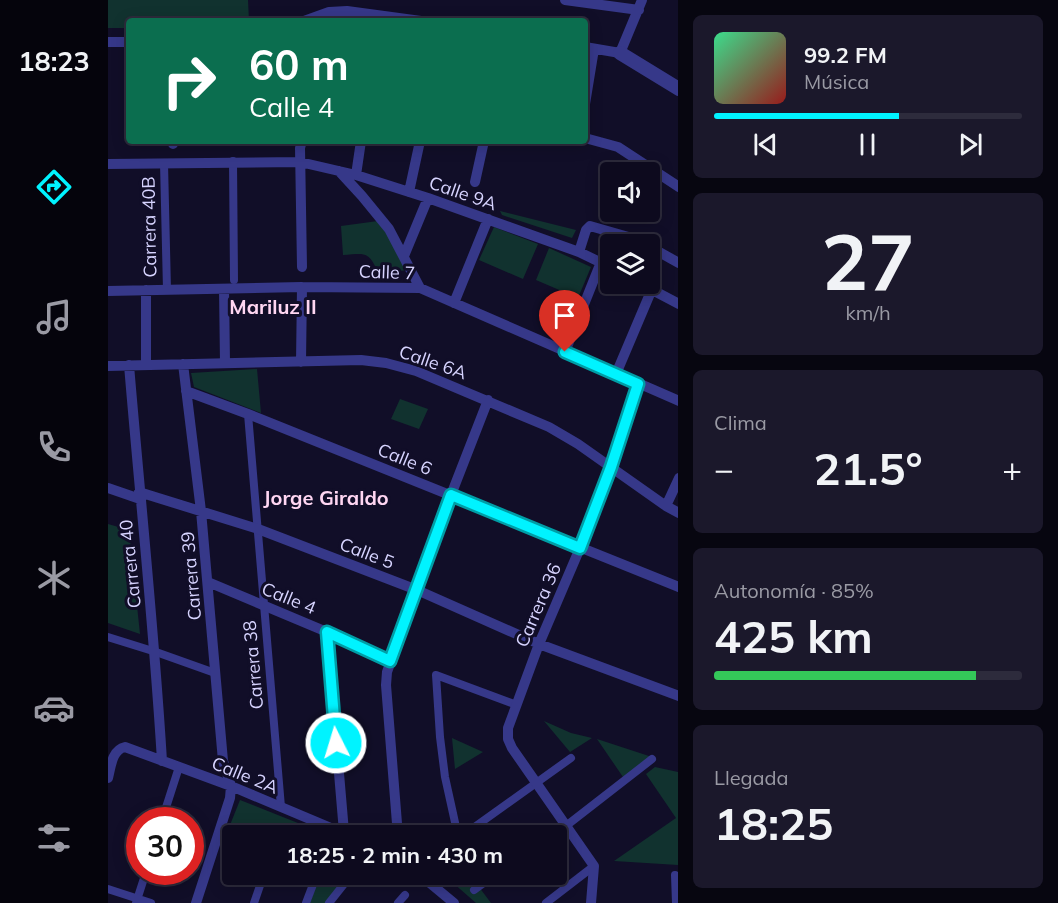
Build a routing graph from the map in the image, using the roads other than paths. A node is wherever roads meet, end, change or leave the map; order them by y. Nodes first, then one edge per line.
1 (565, 0) edge
2 (640, 5) edge
3 (313, 18) edge
4 (392, 18) edge
5 (108, 42) edge
6 (126, 42) edge
7 (590, 48) edge
8 (620, 53) junction
9 (588, 70) edge
10 (678, 88) edge
11 (588, 139) edge
12 (301, 144) edge
13 (361, 144) edge
14 (419, 144) edge
15 (483, 144) edge
16 (233, 161) junction
17 (300, 162) junction
18 (164, 163) junction
19 (108, 164) edge
20 (339, 171) junction
21 (356, 175) junction
22 (476, 182) dead end
23 (678, 187) edge
24 (409, 192) junction
25 (428, 198) junction
26 (488, 219) junction
27 (618, 234) edge
28 (579, 252) junction
29 (660, 253) edge
30 (404, 256) junction
31 (600, 262) edge
32 (678, 263) edge
33 (302, 267) dead end
34 (600, 278) edge
35 (230, 286) junction
36 (302, 287) junction
37 (420, 288) junction
38 (147, 290) junction
39 (166, 290) junction
40 (108, 291) edge
41 (650, 294) edge
42 (660, 294) edge
43 (454, 303) junction
44 (678, 304) edge
45 (565, 352) junction
46 (301, 362) junction
47 (225, 363) junction
48 (183, 364) junction
49 (129, 365) junction
50 (146, 365) junction
51 (108, 366) edge
52 (616, 374) junction
53 (638, 384) junction
54 (186, 391) junction
55 (678, 399) edge
56 (488, 400) junction
57 (248, 414) junction
58 (611, 467) junction
59 (678, 478) edge
60 (108, 488) edge
61 (451, 495) junction
62 (139, 496) junction
63 (666, 506) junction
64 (201, 511) junction
65 (678, 513) edge
66 (258, 529) junction
67 (580, 548) junction
68 (208, 582) junction
69 (678, 586) edge
70 (417, 590) junction
71 (265, 607) junction
72 (327, 632) junction
73 (108, 637) edge
74 (539, 644) junction
75 (156, 652) junction
76 (390, 661) junction
77 (215, 673) junction
78 (678, 696) edge
79 (517, 705) junction
80 (571, 758) dead end
81 (652, 759) dead end
82 (162, 760) junction
83 (179, 767) junction
84 (108, 778) edge
85 (537, 781) junction
86 (231, 786) junction
87 (166, 807) edge
88 (281, 807) junction
89 (322, 825) edge
90 (339, 825) edge
91 (397, 825) edge
92 (457, 825) edge
93 (475, 825) edge
94 (566, 825) edge
95 (567, 826) joint
96 (594, 866) junction
97 (675, 875) dead end
98 (142, 885) edge
99 (260, 885) edge
100 (313, 885) edge
101 (343, 885) edge
102 (432, 885) edge
103 (481, 885) edge
104 (108, 889) edge
105 (474, 890) dead end
106 (405, 895) dead end
107 (137, 901) edge
108 (151, 903) edge
109 (196, 903) edge
110 (254, 903) edge
111 (306, 903) edge
112 (329, 903) edge
113 (398, 903) edge
114 (454, 903) edge
115 (546, 903) edge
116 (591, 903) edge
117 (676, 903) edge

1 - 2 street
2 - 8 street
3 - 4 street
5 - 6 street
7 - 8 street
7 - 9 street
8 - 10 street
11 - 23 street
12 - 17 street
13 - 21 street
14 - 24 street
15 - 22 street
16 - 17 street, Calle 9A
16 - 18 street, Calle 9A
16 - 35 street
17 - 20 street, Calle 9A
17 - 33 street
18 - 19 street, Calle 9A
18 - 39 street, Carrera 40B
20 - 21 street, Calle 9A
20 - 30 street
21 - 24 street, Calle 9A
24 - 25 street, Calle 9A
25 - 26 street, Calle 9A
25 - 30 street
26 - 28 street, Calle 9A
26 - 43 street
27 - 28 street
28 - 31 street, Calle 9A
29 - 32 street
30 - 37 street
34 - 45 street
35 - 36 street, Calle 7
35 - 39 street, Calle 7
35 - 47 street
36 - 37 street, Calle 7
36 - 46 street
37 - 43 street, Calle 7
38 - 39 street, Calle 7
38 - 40 street, Calle 7
38 - 50 street
41 - 52 street
42 - 44 street
43 - 45 street, Calle 7
45 - 52 street, Calle 7
46 - 47 street, Calle 6A
46 - 56 street, Calle 6A
47 - 48 street, Calle 6A
48 - 50 street, Calle 6A
48 - 54 street, Carrera 39
49 - 50 street, Calle 6A
49 - 51 street, Calle 6A
49 - 62 street, Carrera 40
52 - 53 street, Calle 7
53 - 55 street, Calle 7
53 - 58 street, Carrera 36
54 - 57 street, Calle 6
54 - 64 street, Carrera 39
56 - 58 street, Calle 6A
56 - 61 street
57 - 61 street, Calle 6
57 - 66 street, Carrera 38
58 - 63 street, Calle 6A
58 - 67 street, Carrera 36
59 - 63 street
60 - 62 street, Calle 5
61 - 67 street, Calle 6
61 - 70 street
62 - 64 street, Calle 5
62 - 75 street, Carrera 40
63 - 65 street, Calle 6A
64 - 66 street, Calle 5
64 - 68 street, Carrera 39
66 - 70 street, Calle 5
66 - 71 street, Carrera 38
67 - 69 street, Calle 6
67 - 74 street, Carrera 36
68 - 71 street, Calle 4
68 - 77 street, Carrera 39
70 - 74 street, Calle 5
70 - 76 street
71 - 72 street, Calle 4
71 - 88 street, Carrera 38
72 - 76 street, Calle 4
72 - 90 street
73 - 75 street
74 - 78 street, Calle 5
74 - 79 street, Carrera 36
75 - 77 street
75 - 82 street, Carrera 40
76 - 91 street
77 - 86 street, Carrera 39
79 - 85 street, Carrera 36
79 - 92 street
80 - 85 street
81 - 95 street
82 - 83 street, Calle 2A
82 - 84 street, Calle 2A
83 - 86 street, Calle 2A
83 - 87 street
85 - 93 street
85 - 94 street
86 - 88 street, Calle 2A
86 - 109 street
88 - 89 street, Calle 2A
95 - 96 street
96 - 115 street
96 - 116 street
97 - 117 street
98 - 107 street
99 - 110 street
100 - 111 street
101 - 112 street
102 - 114 street
103 - 105 street
104 - 107 street
106 - 113 street
107 - 108 street

